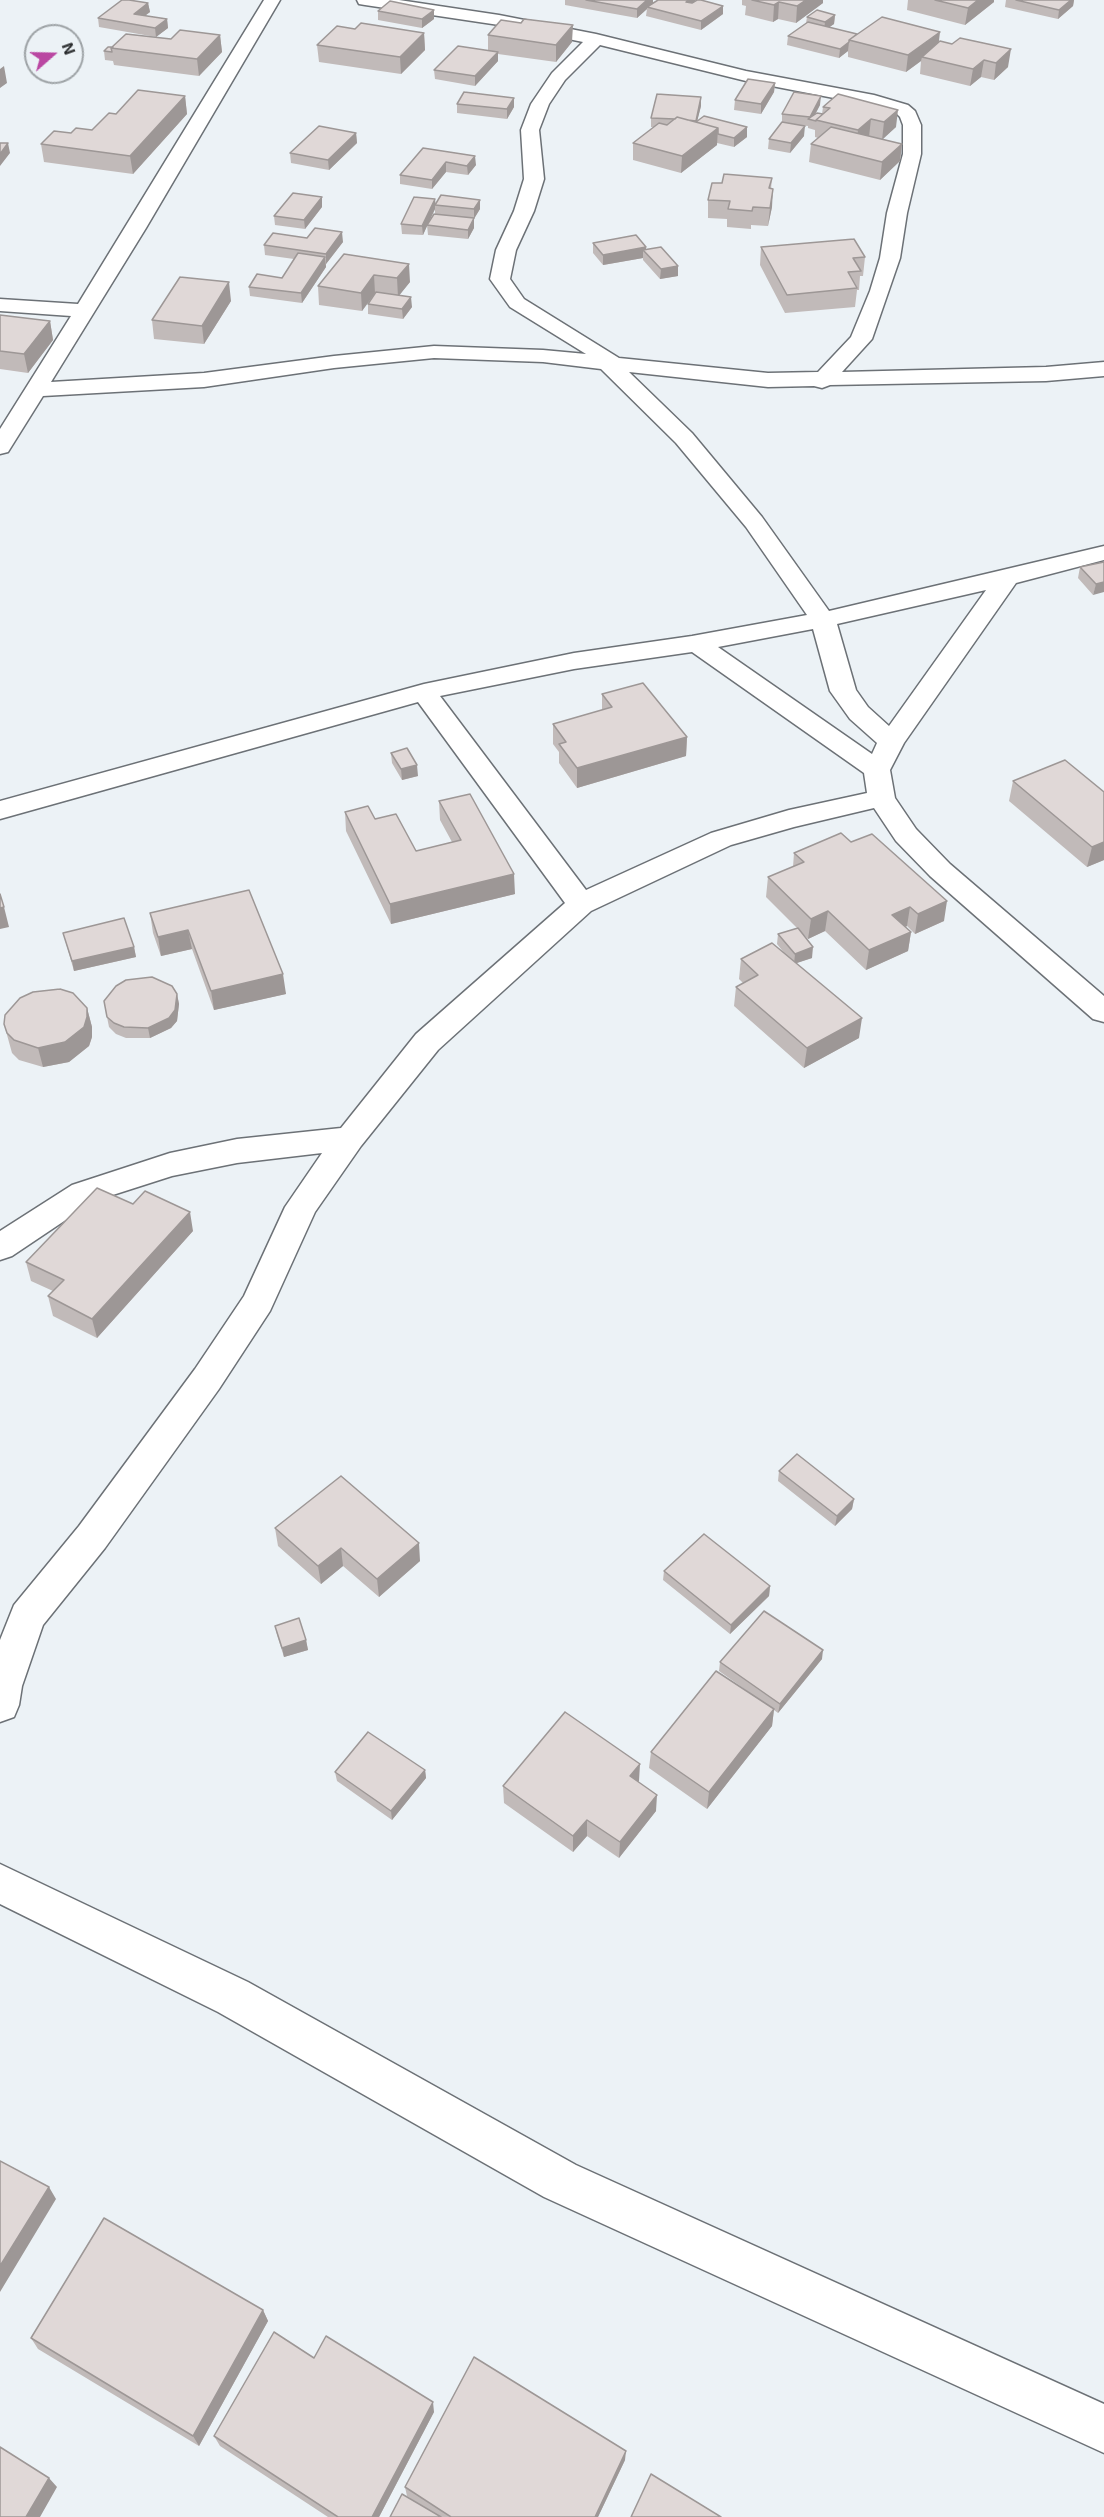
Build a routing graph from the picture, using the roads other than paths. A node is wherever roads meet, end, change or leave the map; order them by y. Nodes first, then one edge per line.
1 (273, 0) edge
2 (365, 0) edge
3 (596, 39) junction
4 (0, 305) edge
5 (84, 311) junction
6 (615, 365) junction
7 (1104, 369) edge
8 (822, 381) junction
9 (35, 390) junction
10 (0, 447) edge
11 (1104, 553) edge
12 (1007, 578) junction
13 (823, 620) junction
14 (696, 643) junction
15 (424, 692) junction
16 (891, 742) junction
17 (879, 784) junction
18 (0, 810) edge
19 (581, 904) junction
20 (1104, 1012) edge
21 (350, 1138) junction
22 (0, 1247) edge
23 (0, 1705) edge
24 (0, 1883) edge
25 (1104, 2429) edge

1 - 5 street
2 - 3 street
3 - 6 street
3 - 8 street
4 - 5 street
5 - 9 street
6 - 8 street
6 - 9 street
6 - 13 street
7 - 8 street
9 - 10 street
11 - 12 street
12 - 13 street
12 - 16 street
13 - 14 street
13 - 16 street
14 - 15 street
14 - 17 street
15 - 18 street
15 - 19 street
16 - 17 street
17 - 19 street
17 - 20 street
19 - 21 street
21 - 22 street
21 - 23 street
24 - 25 street

